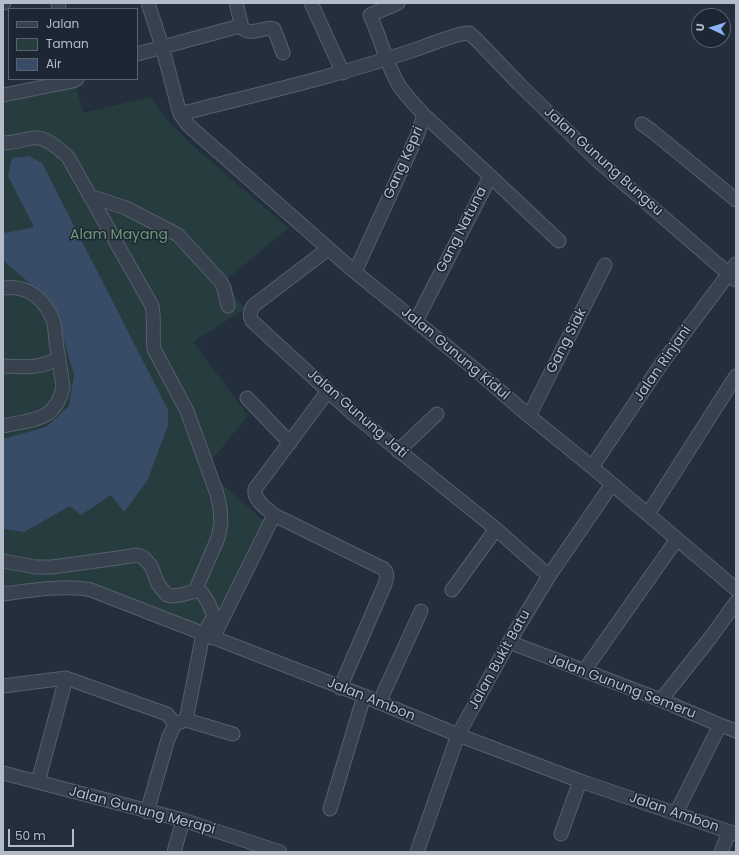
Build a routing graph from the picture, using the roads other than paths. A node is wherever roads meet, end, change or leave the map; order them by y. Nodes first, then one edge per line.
1 (148, 3) edge
2 (236, 3) edge
3 (312, 3) edge
4 (398, 3) edge
5 (240, 26) junction
6 (162, 46) junction
7 (283, 53) dead end
8 (138, 54) edge
9 (387, 59) junction
10 (343, 73) junction
11 (75, 80) edge
12 (3, 95) edge
13 (180, 114) junction
14 (424, 116) junction
15 (642, 124) dead end
16 (3, 143) edge
17 (490, 175) junction
18 (90, 196) junction
19 (736, 200) edge
20 (559, 241) dead end
21 (328, 249) junction
22 (605, 265) dead end
23 (355, 272) junction
24 (733, 273) edge
25 (3, 288) edge
26 (228, 306) dead end
27 (416, 321) junction
28 (59, 358) junction
29 (3, 366) edge
30 (736, 376) edge
31 (328, 391) junction
32 (247, 398) dead end
33 (437, 414) dead end
34 (529, 416) junction
35 (3, 426) edge
36 (290, 443) junction
37 (398, 451) junction
38 (592, 467) junction
39 (612, 484) junction
40 (648, 514) junction
41 (274, 515) junction
42 (496, 529) junction
43 (677, 539) junction
44 (3, 561) edge
45 (549, 576) junction
46 (734, 582) edge
47 (452, 590) dead end
48 (195, 591) junction
49 (3, 594) edge
50 (736, 602) edge
51 (421, 611) dead end
52 (208, 636) junction
53 (509, 642) junction
54 (584, 671) junction
55 (66, 678) junction
56 (3, 686) edge
57 (340, 688) junction
58 (364, 696) junction
59 (661, 700) junction
60 (379, 703) junction
61 (181, 722) junction
62 (720, 725) junction
63 (736, 731) edge
64 (233, 734) dead end
65 (458, 735) junction
66 (3, 773) edge
67 (580, 781) junction
68 (38, 782) junction
69 (330, 809) dead end
70 (148, 812) junction
71 (676, 813) junction
72 (183, 820) junction
73 (732, 833) edge
74 (560, 834) dead end
75 (174, 852) edge
76 (280, 852) edge
77 (417, 852) edge
78 (721, 852) edge

1 - 6 street
2 - 5 street
3 - 10 street
4 - 9 street, Gang Kepri
5 - 6 street
5 - 7 street
6 - 8 street
6 - 13 street
9 - 10 street
9 - 14 street, Gang Kepri
9 - 24 street, Jalan Gunung Bungsu
10 - 13 street
11 - 12 street
13 - 21 street, Jalan Gunung Kidul
14 - 17 street, Gang Natuna
14 - 23 street, Gang Kepri
15 - 19 street
16 - 18 street
17 - 20 street
17 - 27 street, Gang Natuna
18 - 26 street
18 - 48 street
21 - 23 street, Jalan Gunung Kidul
21 - 31 street, Jalan Gunung Jati
22 - 34 street, Gang Siak
23 - 27 street, Jalan Gunung Kidul
24 - 38 street, Jalan Rinjani
25 - 28 street
27 - 34 street, Jalan Gunung Kidul
28 - 29 street
28 - 35 street
30 - 40 street
31 - 36 street
31 - 37 street, Jalan Gunung Jati
32 - 36 street
33 - 37 street
34 - 38 street, Jalan Gunung Kidul
36 - 41 street
37 - 42 street, Jalan Gunung Jati
38 - 39 street, Jalan Gunung Kidul
39 - 40 street, Jalan Gunung Kidul
39 - 45 street, Jalan Bukit Batu
40 - 43 street, Jalan Gunung Kidul
41 - 52 street
41 - 57 street
42 - 45 street, Jalan Gunung Jati
42 - 47 street
43 - 46 street, Jalan Gunung Kidul
43 - 54 street
44 - 48 street
45 - 53 street, Jalan Bukit Batu
48 - 52 street
49 - 52 street, Jalan Ambon
50 - 59 street
51 - 60 street
52 - 57 street, Jalan Ambon
52 - 61 street
53 - 54 street, Jalan Gunung Semeru
53 - 65 street, Jalan Bukit Batu
54 - 59 street, Jalan Gunung Semeru
55 - 56 street
55 - 61 street
55 - 68 street
57 - 58 street, Jalan Ambon
58 - 60 street, Jalan Ambon
58 - 69 street
59 - 62 street, Jalan Gunung Semeru
60 - 65 street, Jalan Ambon
61 - 64 street
61 - 70 street
62 - 63 street, Jalan Gunung Semeru
62 - 71 street
65 - 67 street, Jalan Ambon
65 - 77 street, Jalan Bukit Batu
66 - 68 street, Jalan Gunung Merapi
67 - 71 street, Jalan Ambon
67 - 74 street
68 - 70 street, Jalan Gunung Merapi
70 - 72 street, Jalan Gunung Merapi
71 - 73 street, Jalan Ambon
72 - 75 street
72 - 76 street, Jalan Gunung Merapi
73 - 78 street

